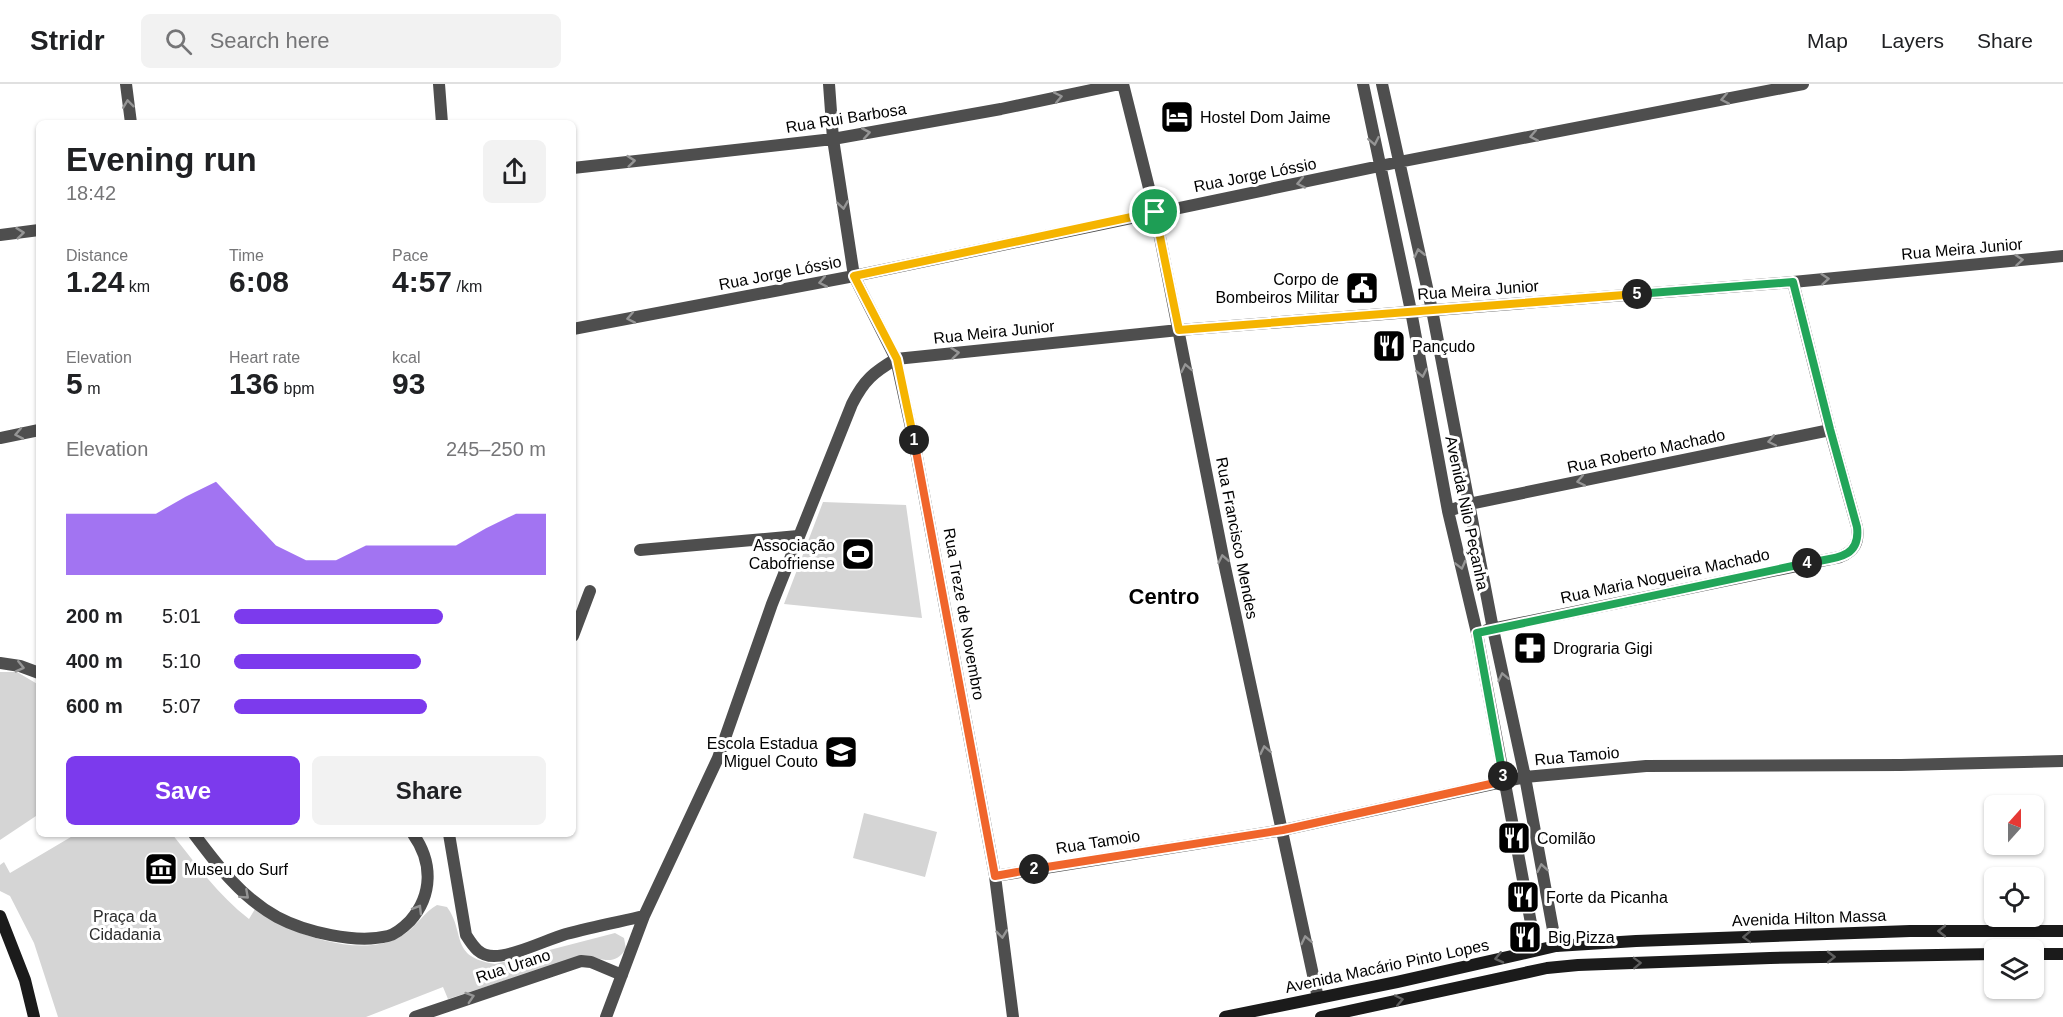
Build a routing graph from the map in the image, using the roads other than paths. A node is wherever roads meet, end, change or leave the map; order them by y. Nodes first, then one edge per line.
1 (126, 84) edge
2 (439, 84) edge
3 (829, 84) edge
4 (1122, 84) edge
5 (1363, 84) edge
6 (1382, 84) edge
7 (1803, 84) edge
8 (131, 120) edge
9 (442, 120) edge
10 (833, 139) junction
11 (1399, 162) junction
12 (1379, 167) junction
13 (576, 168) edge
14 (1155, 212) junction
15 (36, 230) edge
16 (0, 235) edge
17 (2063, 256) edge
18 (854, 276) junction
19 (1793, 282) junction
20 (1432, 310) junction
21 (1411, 311) junction
22 (576, 328) edge
23 (1179, 330) junction
24 (897, 359) junction
25 (1830, 429) junction
26 (36, 431) edge
27 (0, 438) edge
28 (1469, 504) junction
29 (1448, 511) junction
30 (798, 536) junction
31 (640, 550) dead end
32 (590, 591) dead end
33 (576, 628) edge
34 (1493, 628) junction
35 (1477, 633) junction
36 (0, 663) edge
37 (36, 671) edge
38 (2063, 761) edge
39 (1525, 777) junction
40 (1504, 781) junction
41 (1283, 830) junction
42 (196, 837) edge
43 (415, 837) edge
44 (450, 837) edge
45 (995, 876) junction
46 (0, 916) edge
47 (644, 916) junction
48 (1973, 931) junction
49 (2063, 931) edge
50 (1556, 946) junction
51 (1536, 950) junction
52 (1974, 954) junction
53 (1984, 954) edge
54 (2044, 954) edge
55 (2063, 954) edge
56 (622, 975) junction
57 (1318, 998) junction
58 (31, 1014) edge
59 (415, 1017) edge
60 (606, 1017) edge
61 (1013, 1017) edge
62 (1225, 1017) edge
63 (1321, 1017) edge

8 -> 1 street
2 - 9 street
3 - 10 street, Rua Treze de Novembro
10 -> 4 street, Rua Rui Barbosa
4 - 14 street, Rua Francisco Mendes
5 -> 12 street, Avenida Nilo Peçanha
6 - 11 street, Avenida Nilo Peçanha
7 -> 11 street, Rua Jorge Lóssio
13 -> 10 street, Rua Rui Barbosa
10 -> 18 street, Rua Treze de Novembro
11 - 12 street, Rua Jorge Lóssio
20 -> 11 street, Avenida Nilo Peçanha
12 -> 14 street, Rua Jorge Lóssio
12 - 21 street, Avenida Nilo Peçanha
14 - 18 street, Rua Jorge Lóssio
14 - 23 street, Rua Francisco Mendes
16 -> 15 street
19 -> 17 street, Rua Meira Junior
18 -> 22 street, Rua Jorge Lóssio
18 - 24 street, Rua Treze de Novembro
19 - 20 street, Rua Meira Junior
19 - 25 street, Rua Maria Nogueira Machado
20 - 21 street, Rua Meira Junior
20 - 28 street, Avenida Nilo Peçanha
21 - 23 street, Rua Meira Junior
21 -> 29 street, Avenida Nilo Peçanha
24 -> 23 street, Rua Meira Junior
41 -> 23 street, Rua Francisco Mendes
24 - 30 street
24 - 45 street, Rua Treze de Novembro
25 -> 28 street, Rua Roberto Machado
25 - 34 street, Rua Maria Nogueira Machado
26 -> 27 street
28 - 29 street, Rua Roberto Machado
28 - 34 street, Avenida Nilo Peçanha
29 -> 35 street, Avenida Nilo Peçanha
30 - 31 street
30 - 47 street
32 - 33 street
34 - 35 street, Rua Maria Nogueira Machado
39 -> 34 street, Avenida Nilo Peçanha
35 - 40 street, Avenida Nilo Peçanha
36 -> 37 street
38 - 39 street, Rua Tamoio
39 - 40 street, Rua Tamoio
50 -> 39 street, Avenida Nilo Peçanha
40 - 41 street, Rua Tamoio
40 - 51 street, Avenida Nilo Peçanha
41 - 45 street, Rua Tamoio
57 -> 41 street, Rua Francisco Mendes
42 -> 43 street
44 - 47 street
45 -> 61 street, Rua Treze de Novembro
46 - 58 main road
47 - 56 street
48 - 49 main road, Avenida Hilton Massa
48 -> 50 main road, Avenida Hilton Massa
48 - 52 main road
50 - 51 main road, Avenida Macário Pinto Lopes
51 -> 57 main road, Avenida Macário Pinto Lopes
52 - 53 main road
63 -> 52 main road
54 - 55 main road
59 -> 56 street, Rua Urano
56 - 60 street
57 - 62 main road, Avenida Macário Pinto Lopes

